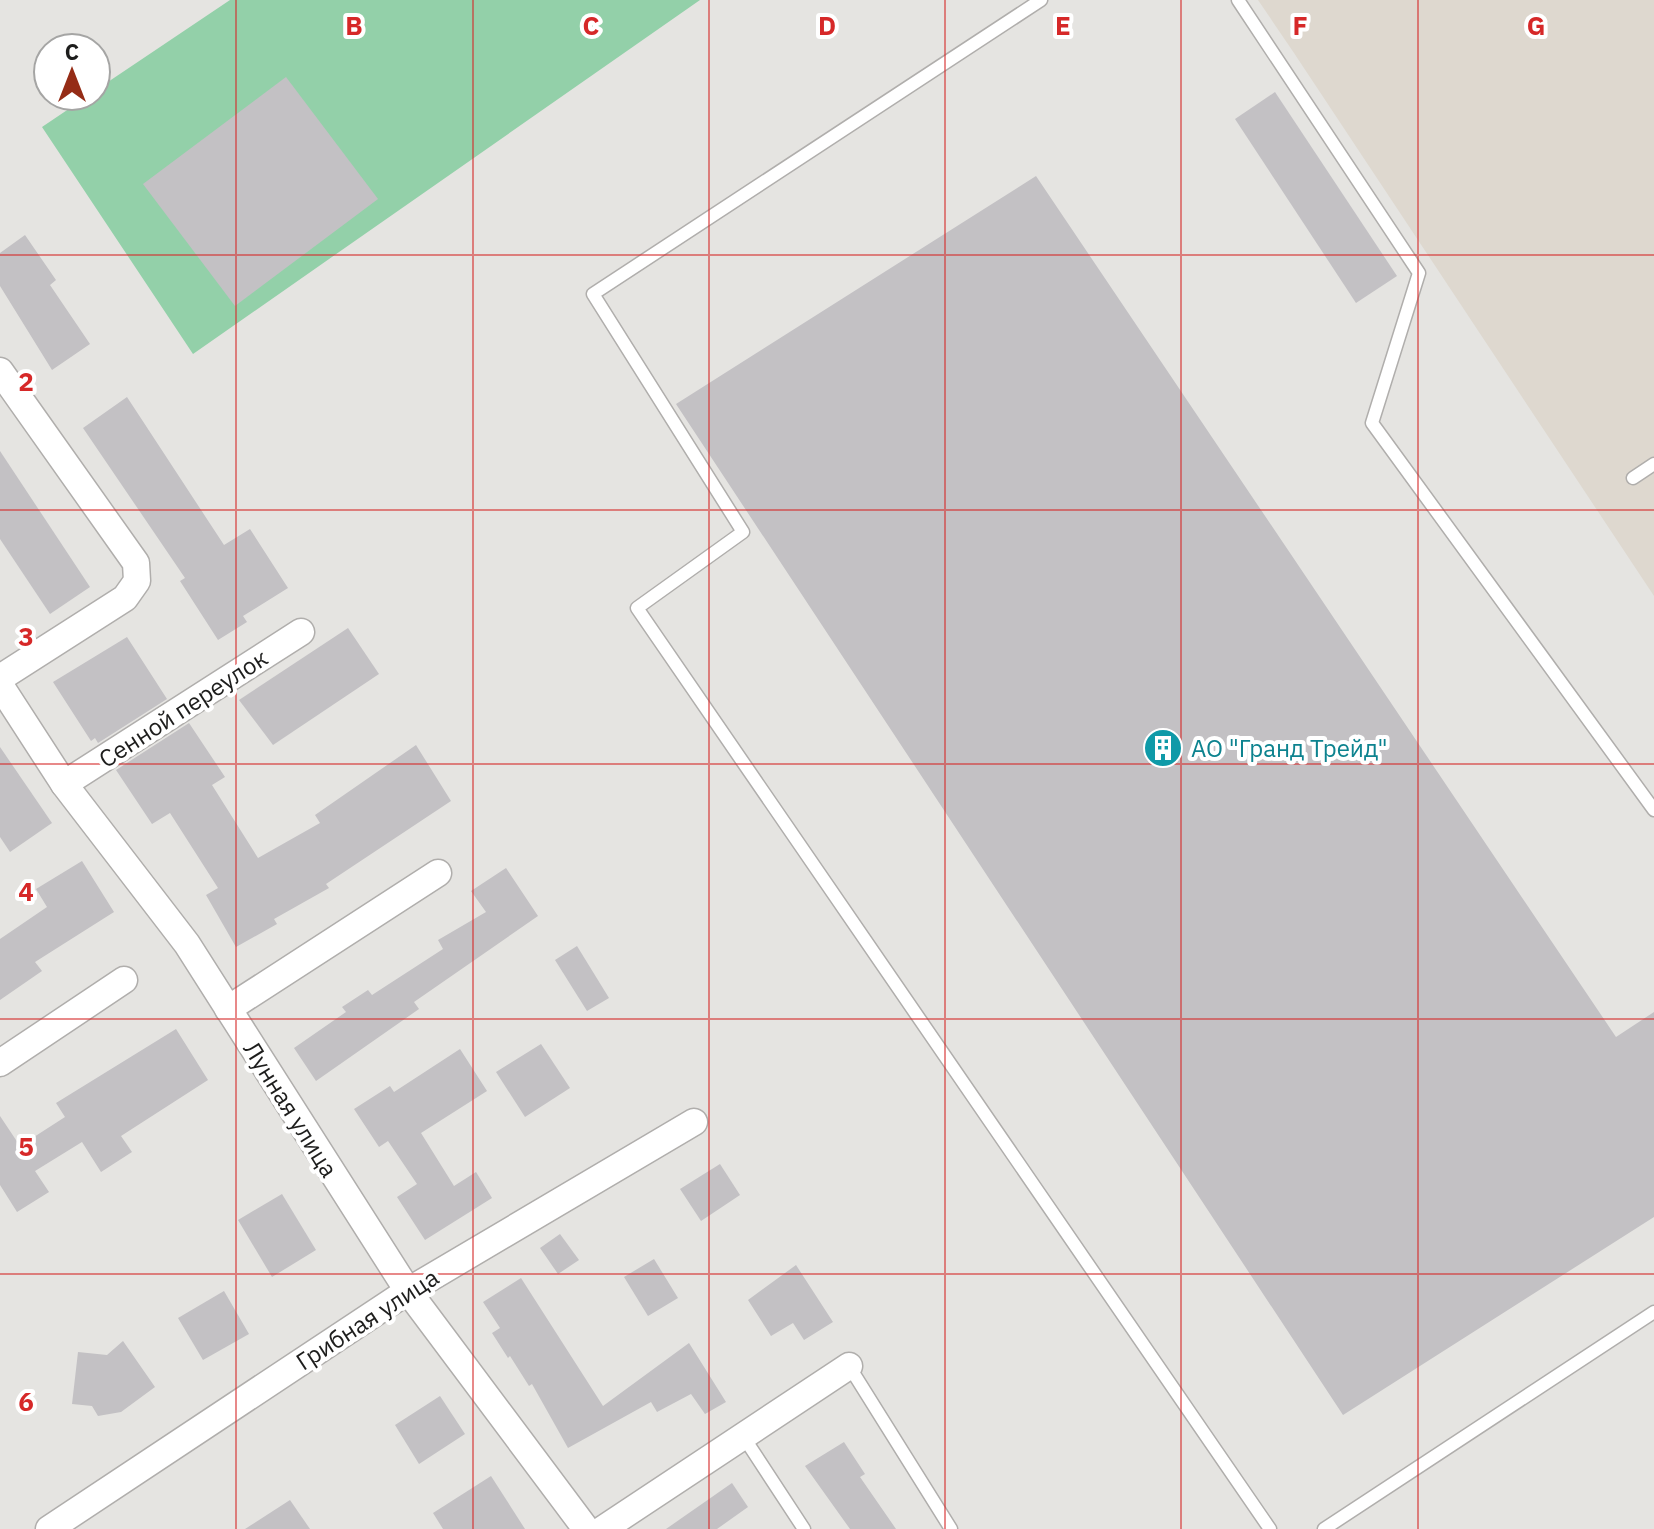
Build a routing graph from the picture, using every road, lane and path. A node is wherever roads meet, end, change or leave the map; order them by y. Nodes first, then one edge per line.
1 (1041, 0) edge
2 (1238, 0) edge
3 (0, 371) edge
4 (1654, 464) edge
5 (1633, 478) dead end
6 (301, 632) dead end
7 (0, 678) edge
8 (0, 685) edge
9 (64, 784) junction
10 (1654, 810) edge
11 (438, 873) dead end
12 (124, 980) dead end
13 (228, 1009) junction
14 (0, 1063) edge
15 (694, 1122) dead end
16 (408, 1291) junction
17 (1654, 1312) edge
18 (849, 1366) joint
19 (743, 1436) junction
20 (49, 1529) edge
21 (586, 1529) edge
22 (603, 1529) edge
23 (804, 1529) edge
24 (951, 1529) edge
25 (1270, 1529) edge
26 (1324, 1529) edge

1 - 25 lane
2 - 10 lane
3 - 7 street
4 - 5 lane
6 - 9 street, Сенной переулок
8 - 9 street, Лунная улица
9 - 13 street, Лунная улица
11 - 13 street
12 - 14 street
13 - 16 street, Лунная улица
15 - 16 street, Грибная улица
16 - 20 street, Грибная улица
16 - 21 street, Лунная улица
17 - 26 lane
18 - 19 street
18 - 24 lane
19 - 22 street
19 - 23 lane

